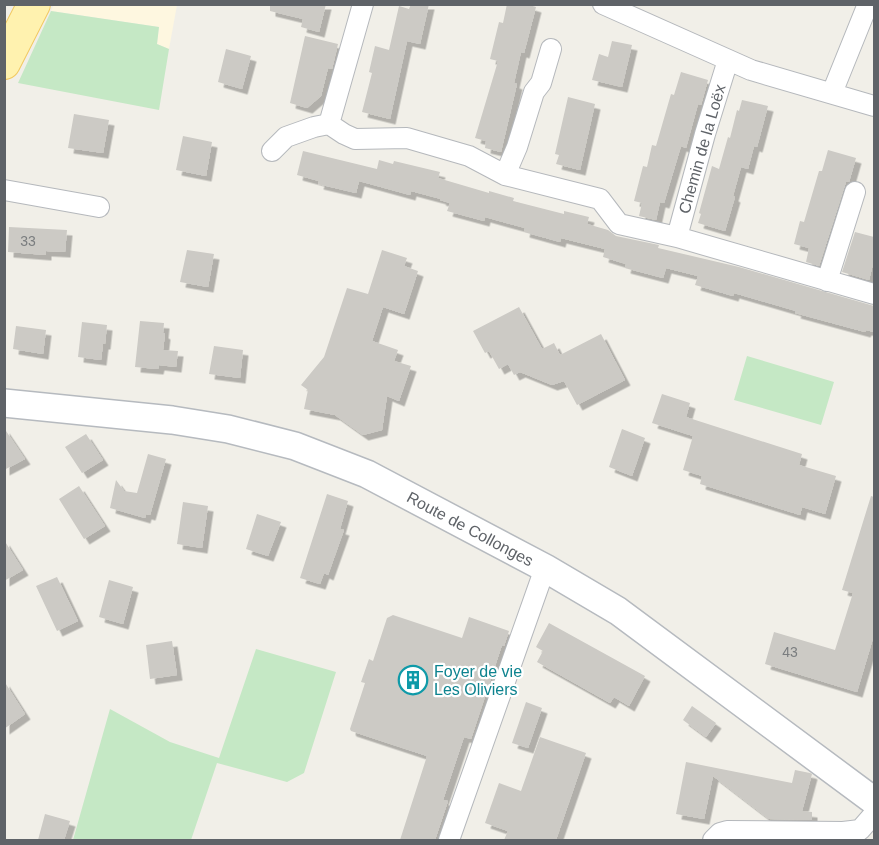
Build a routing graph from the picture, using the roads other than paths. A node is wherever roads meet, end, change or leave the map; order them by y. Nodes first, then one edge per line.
1 (34, 4) edge
2 (363, 4) edge
3 (603, 4) edge
4 (869, 11) edge
5 (551, 49) dead end
6 (728, 60) junction
7 (4, 63) edge
8 (832, 93) junction
9 (874, 106) edge
10 (329, 124) junction
11 (272, 151) dead end
12 (505, 175) junction
13 (4, 190) edge
14 (855, 192) dead end
15 (99, 207) dead end
16 (677, 237) junction
17 (827, 281) junction
18 (874, 294) edge
19 (4, 403) edge
20 (545, 568) junction
21 (874, 801) edge
22 (874, 814) edge
23 (449, 840) edge
24 (713, 840) edge

1 - 7 main road
2 - 10 street
3 - 6 street, Chemin de la Loëx
4 - 8 street
5 - 12 street
6 - 8 street, Chemin de la Loëx
6 - 16 street, Chemin de la Loëx
8 - 9 street, Chemin de la Loëx
10 - 11 street
10 - 12 street, Chemin de la Loëx
12 - 16 street, Chemin de la Loëx
13 - 15 street
14 - 17 street
16 - 17 street, Chemin de la Loëx
17 - 18 street, Chemin de la Loëx
19 - 20 street, Route de Collonges
20 - 21 street, Route de Collonges
20 - 23 street
22 - 24 street

